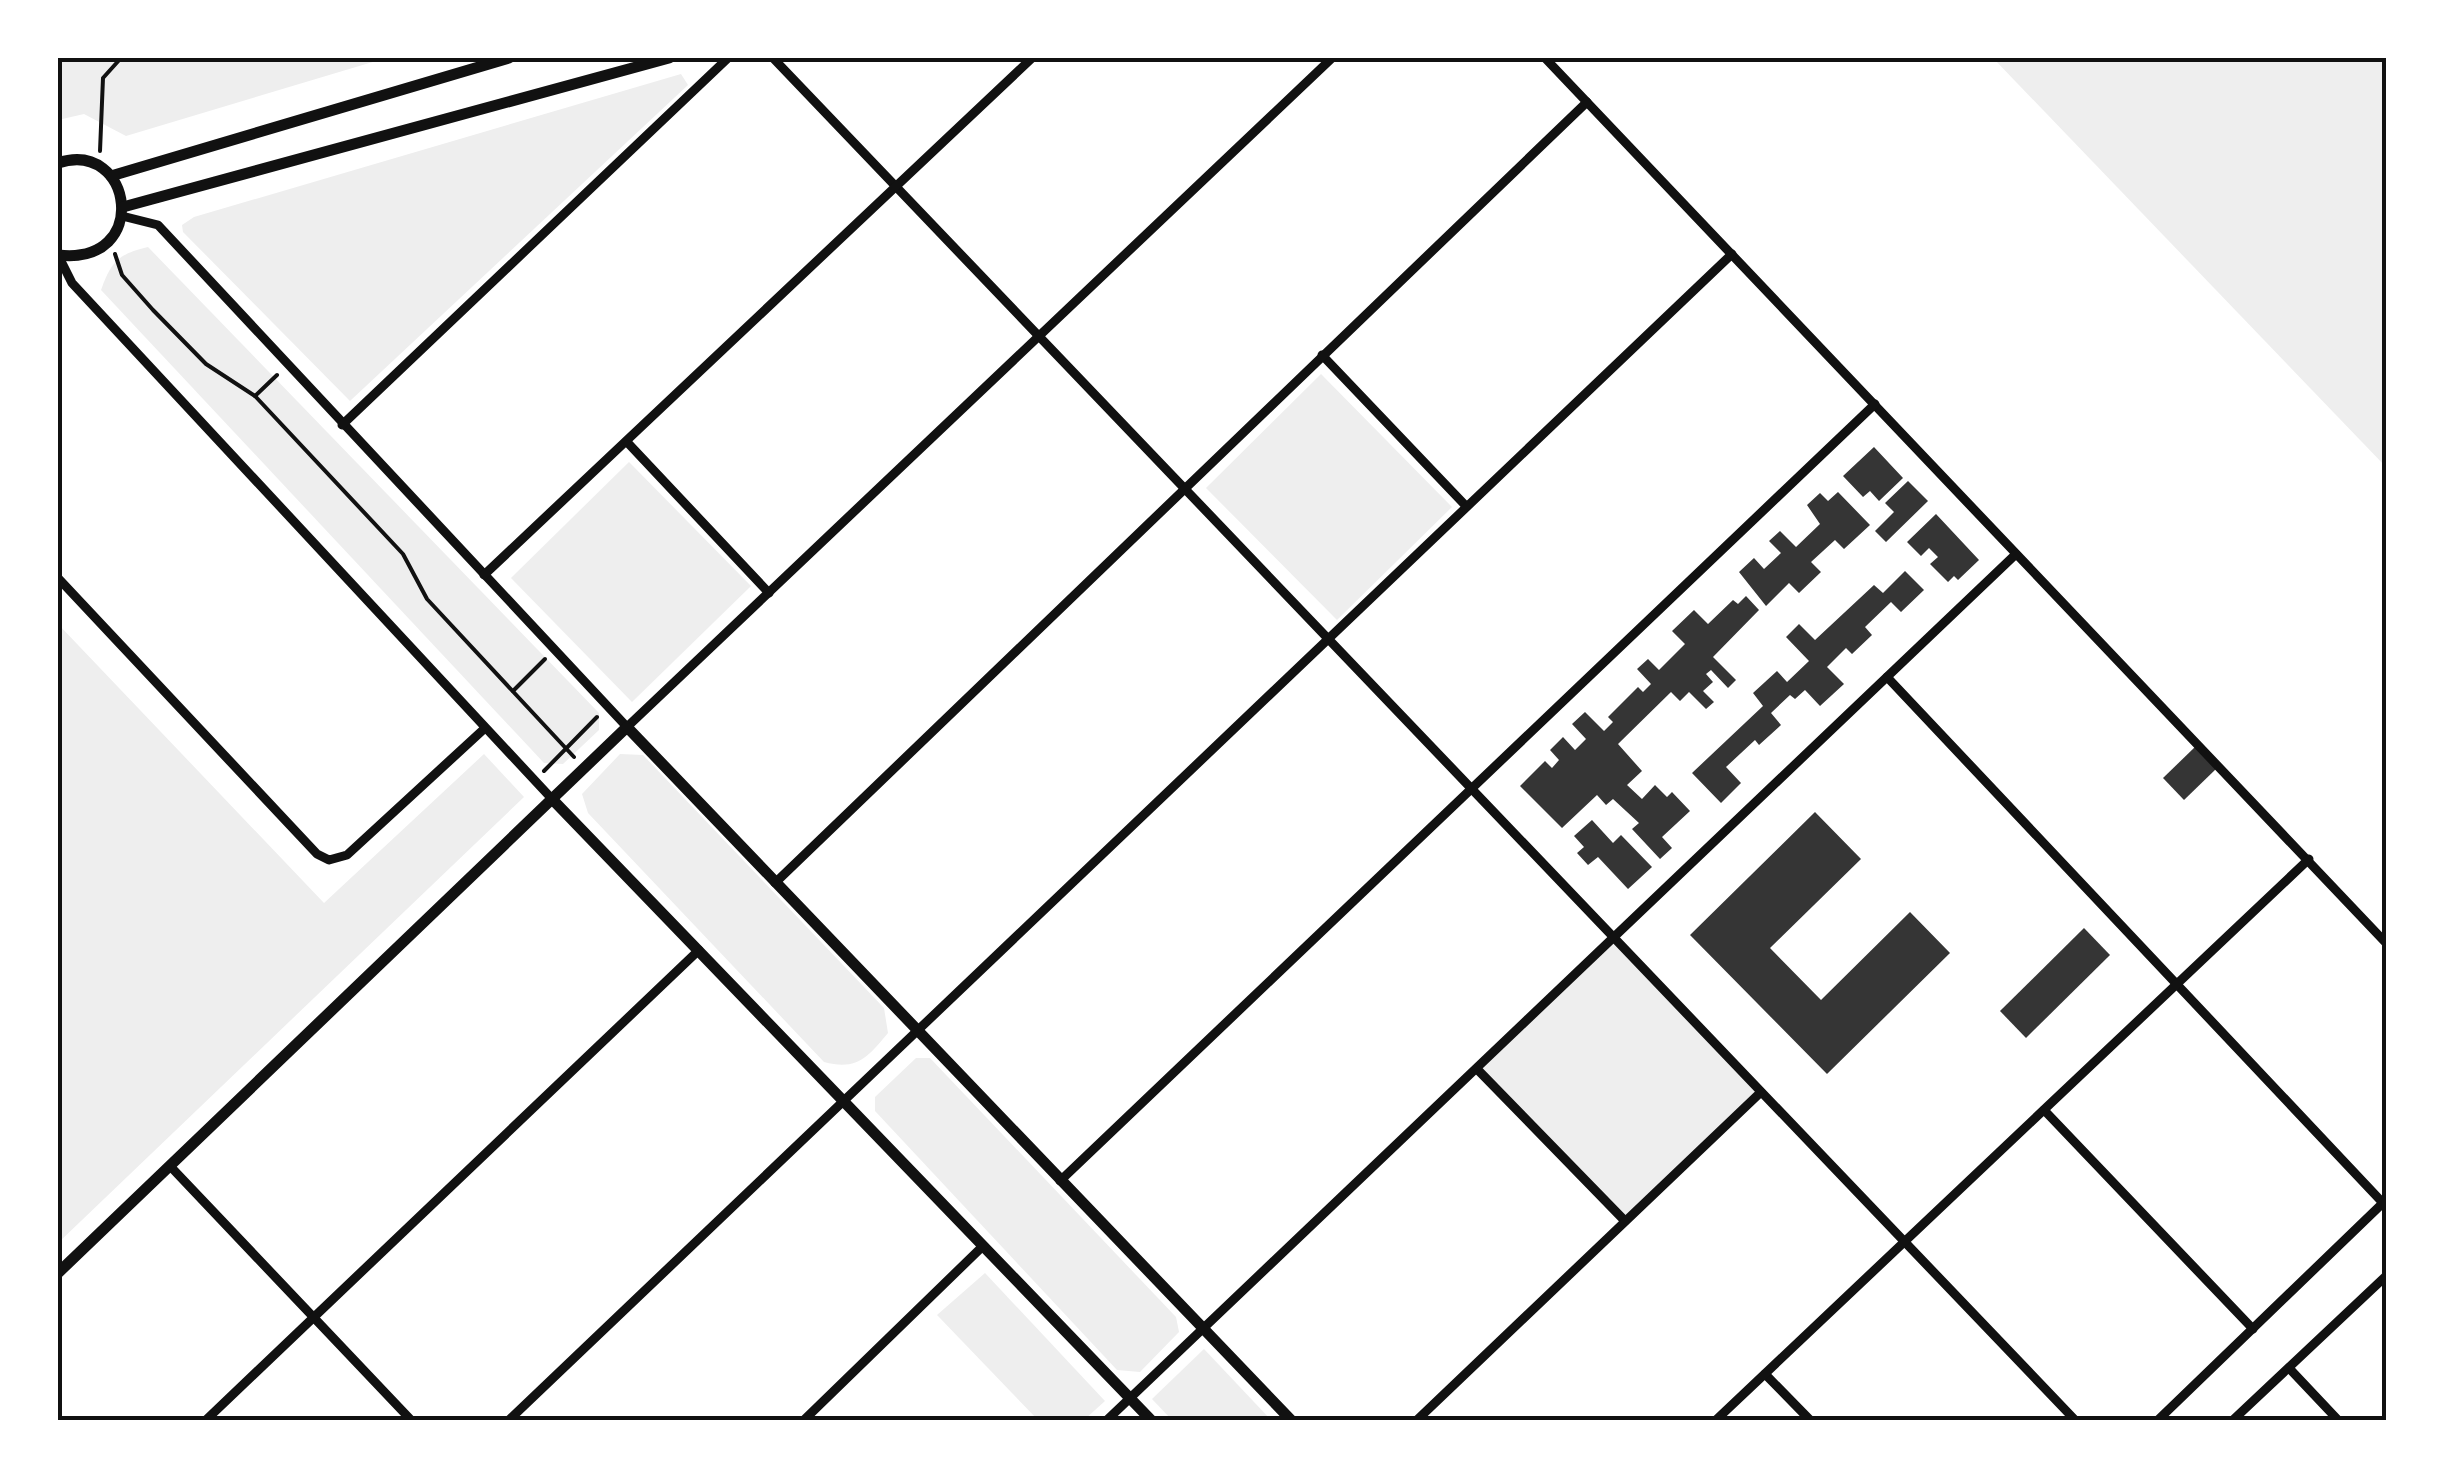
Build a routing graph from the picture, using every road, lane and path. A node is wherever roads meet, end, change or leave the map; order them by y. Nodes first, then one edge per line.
1 (122, 58) edge
2 (509, 58) edge
3 (669, 58) edge
4 (728, 58) edge
5 (772, 58) edge
6 (1032, 58) edge
7 (1332, 58) edge
8 (1545, 58) edge
9 (1587, 102) junction
10 (58, 163) edge
11 (99, 166) junction
12 (111, 176) junction
13 (896, 186) junction
14 (123, 211) junction
15 (115, 254) dead end
16 (1732, 254) junction
17 (58, 255) edge
18 (1039, 338) junction
19 (1322, 355) junction
20 (287, 365) junction
21 (255, 396) junction
22 (1874, 404) junction
23 (342, 425) junction
24 (627, 442) junction
25 (1184, 487) junction
26 (1466, 505) junction
27 (2016, 554) junction
28 (484, 575) junction
29 (58, 578) edge
30 (768, 593) junction
31 (1329, 640) junction
32 (554, 650) junction
33 (1887, 677) junction
34 (513, 691) junction
35 (607, 706) junction
36 (627, 727) junction
37 (484, 728) junction
38 (566, 749) junction
39 (585, 769) junction
40 (534, 781) junction
41 (1471, 788) junction
42 (554, 800) junction
43 (2309, 860) junction
44 (775, 883) junction
45 (1614, 938) junction
46 (2386, 942) edge
47 (700, 950) junction
48 (2176, 986) junction
49 (917, 1033) junction
50 (1477, 1069) junction
51 (1761, 1092) junction
52 (846, 1102) junction
53 (2044, 1110) junction
54 (170, 1166) junction
55 (1060, 1181) junction
56 (2384, 1201) edge
57 (1625, 1221) junction
58 (1904, 1242) junction
59 (983, 1246) junction
60 (58, 1273) edge
61 (2386, 1276) edge
62 (314, 1318) junction
63 (1204, 1329) junction
64 (2252, 1329) junction
65 (2289, 1368) junction
66 (1765, 1374) junction
67 (1130, 1399) junction
68 (206, 1420) edge
69 (411, 1420) edge
70 (509, 1420) edge
71 (804, 1420) edge
72 (1108, 1420) edge
73 (1151, 1420) edge
74 (1291, 1420) edge
75 (1416, 1420) edge
76 (1716, 1420) edge
77 (1810, 1420) edge
78 (2075, 1420) edge
79 (2158, 1420) edge
80 (2232, 1420) edge
81 (2338, 1420) edge

1 - 11 path
2 - 12 street
3 - 14 street
4 - 23 street
5 - 13 street
6 - 13 street
7 - 18 street
8 - 9 street
9 - 16 street
9 - 19 street
10 - 11 street
11 - 12 street
12 - 14 street
13 - 18 street
13 - 24 street
14 - 17 street
14 - 20 street
15 - 21 path
16 - 22 street
16 - 26 street
17 - 37 street
18 - 25 street
18 - 30 street
19 - 25 street
19 - 26 street
20 - 21 path
20 - 23 street
21 - 34 path
22 - 27 street
22 - 41 street
23 - 28 street
24 - 28 street
24 - 30 street
25 - 31 street
25 - 44 street
26 - 31 street
27 - 33 street
27 - 43 street
28 - 32 street
29 - 37 street
30 - 36 street
31 - 41 street
31 - 49 street
32 - 34 path
32 - 35 street
33 - 45 street
33 - 48 street
34 - 38 path
35 - 36 street
35 - 38 path
36 - 39 street
36 - 44 street
37 - 40 street
38 - 39 path
38 - 40 path
39 - 42 street
40 - 42 street
41 - 45 street
41 - 55 street
42 - 47 street
42 - 54 street
43 - 46 street
43 - 48 street
44 - 49 street
45 - 50 street
45 - 51 street
47 - 52 street
47 - 62 street
48 - 53 street
48 - 56 street
49 - 52 street
49 - 55 street
50 - 57 street
50 - 63 street
51 - 57 street
51 - 58 street
52 - 59 street
52 - 70 street
53 - 58 street
53 - 64 street
54 - 60 street
54 - 62 street
55 - 63 street
56 - 64 street
57 - 75 street
58 - 66 street
58 - 78 street
59 - 67 street
59 - 71 street
61 - 65 street
62 - 68 street
62 - 69 street
63 - 67 street
63 - 74 street
64 - 79 street
65 - 80 street
65 - 81 street
66 - 76 street
66 - 77 street
67 - 72 street
67 - 73 street

